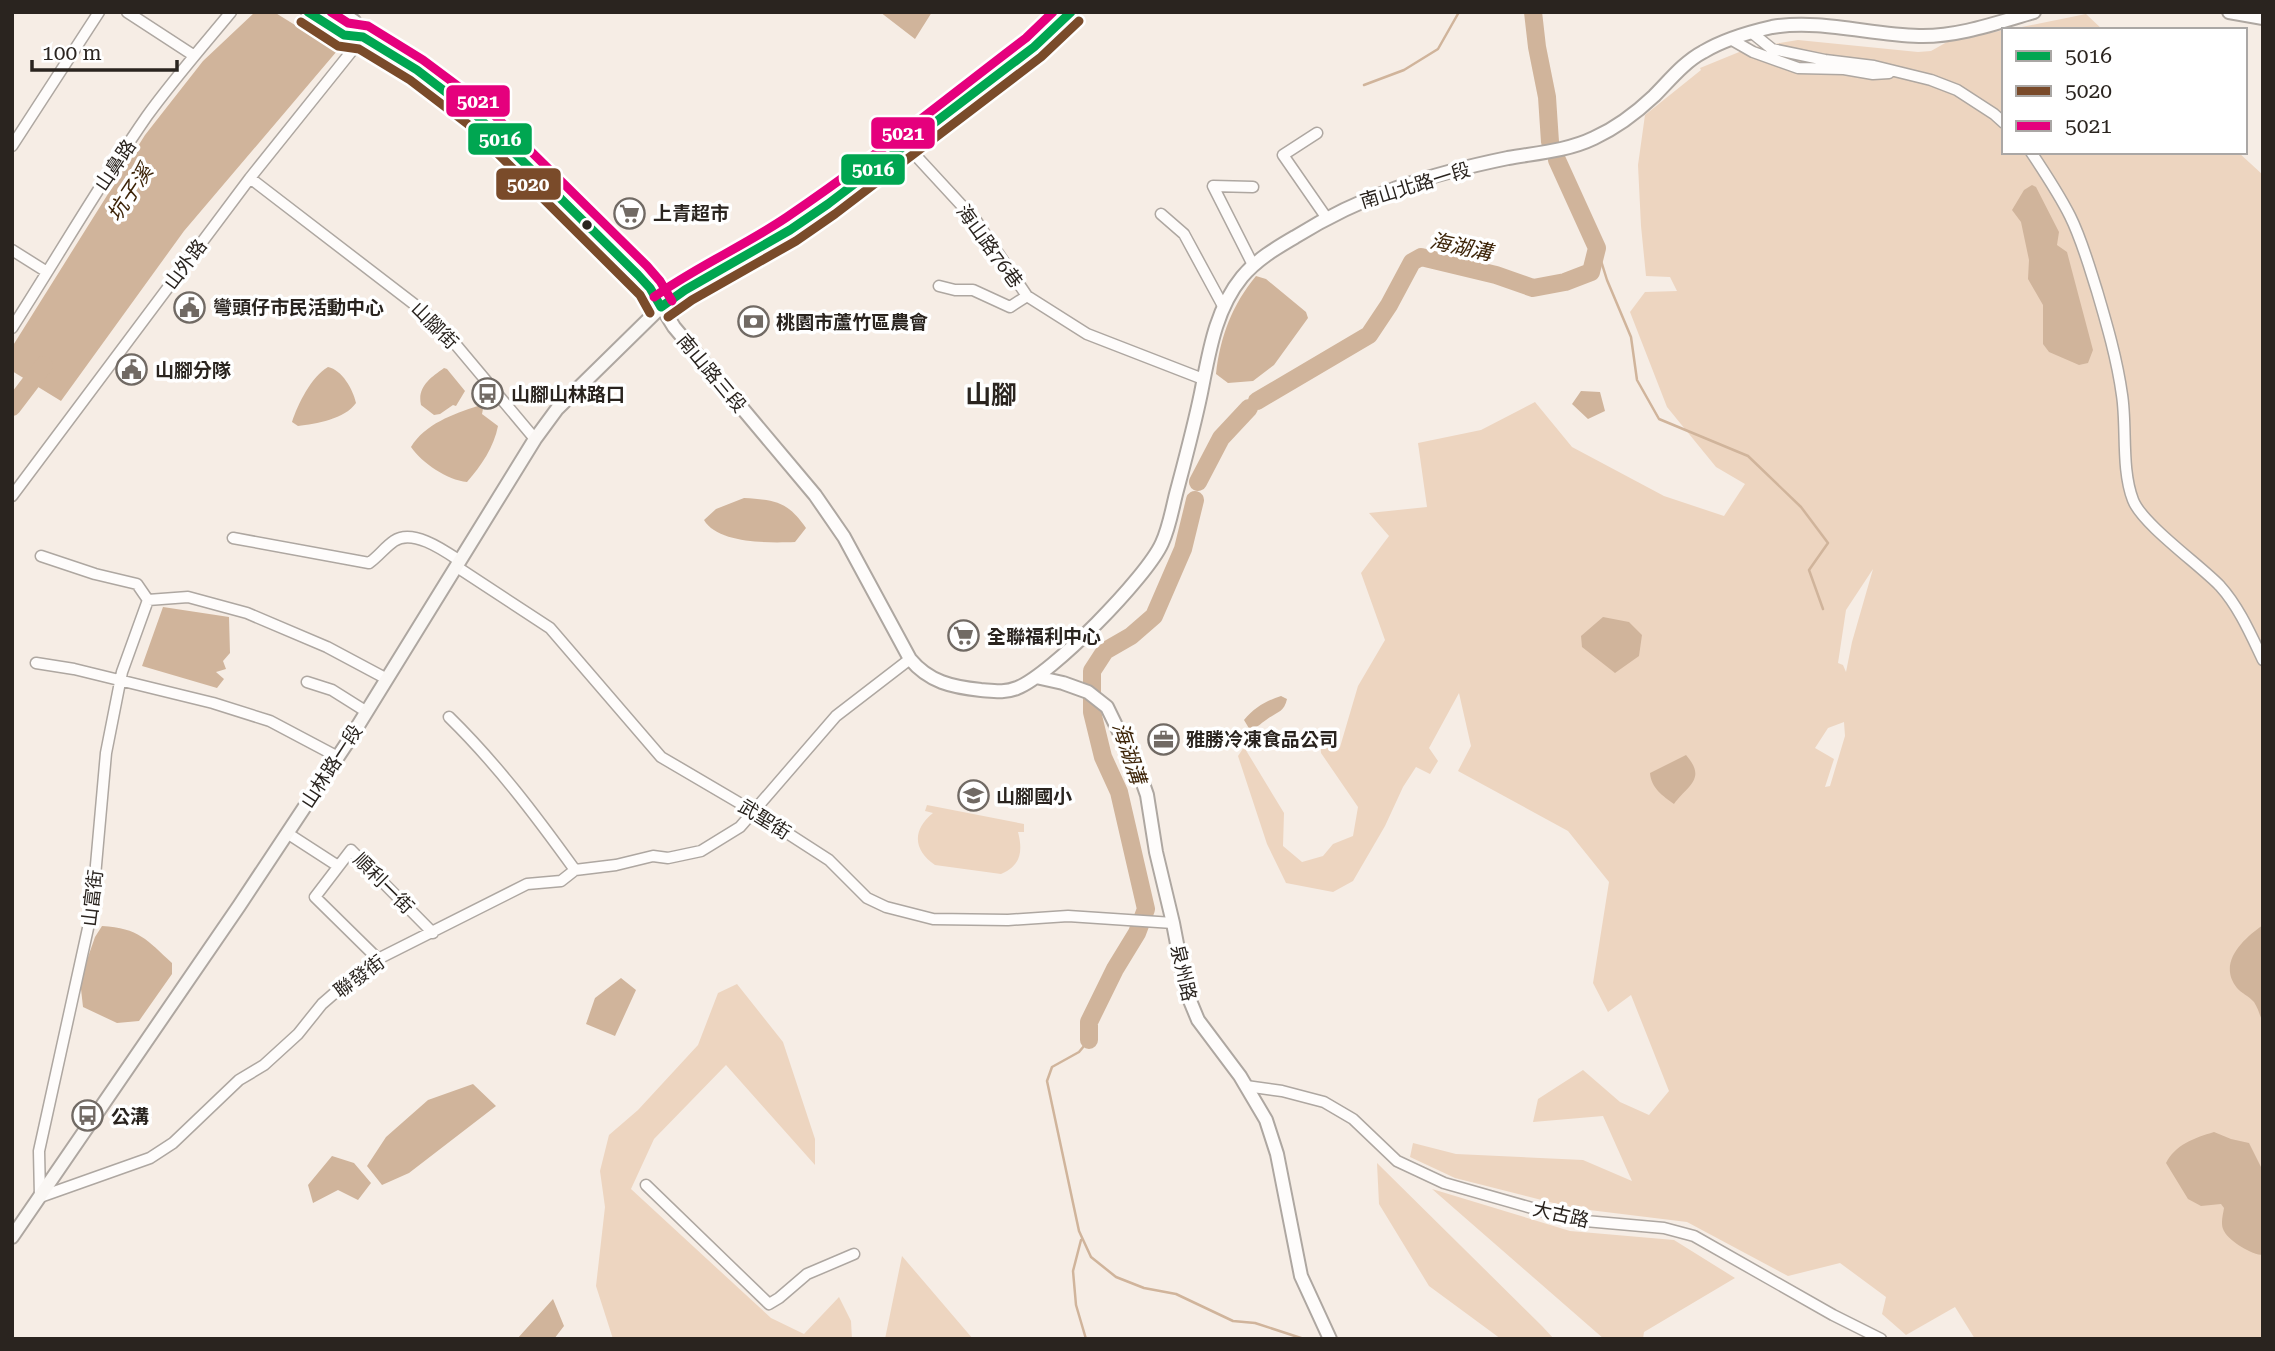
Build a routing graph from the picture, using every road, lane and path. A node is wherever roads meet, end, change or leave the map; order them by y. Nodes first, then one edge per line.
1 (99, 12) edge
2 (127, 12) edge
3 (231, 12) edge
4 (308, 12) edge
5 (340, 12) edge
6 (1071, 12) edge
7 (2034, 12) edge
8 (2229, 12) edge
9 (2263, 18) edge
10 (1751, 32) junction
11 (363, 37) junction
12 (1732, 40) junction
13 (193, 55) junction
14 (1896, 72) junction
15 (2002, 121) edge
16 (1317, 133) dead end
17 (906, 145) junction
18 (12, 146) edge
19 (2032, 154) edge
20 (250, 178) junction
21 (1253, 187) dead end
22 (1160, 214) dead end
23 (1326, 217) junction
24 (12, 250) edge
25 (1253, 265) junction
26 (47, 272) junction
27 (939, 286) dead end
28 (1027, 296) junction
29 (1223, 306) junction
30 (661, 307) junction
31 (12, 328) edge
32 (1203, 379) junction
33 (535, 439) junction
34 (12, 496) edge
35 (233, 538) dead end
36 (41, 556) dead end
37 (459, 564) junction
38 (148, 600) junction
39 (910, 659) junction
40 (2263, 660) edge
41 (36, 663) dead end
42 (1036, 677) junction
43 (387, 679) junction
44 (121, 681) junction
45 (307, 682) dead end
46 (367, 712) junction
47 (449, 717) dead end
48 (338, 757) junction
49 (753, 811) junction
50 (287, 833) junction
51 (338, 866) junction
52 (575, 870) junction
53 (1173, 923) junction
54 (433, 933) junction
55 (378, 959) junction
56 (1246, 1086) junction
57 (646, 1185) dead end
58 (40, 1197) junction
59 (12, 1237) edge
60 (855, 1254) dead end
61 (1330, 1339) edge
62 (1881, 1339) edge

1 - 18 street
2 - 13 street
3 - 13 street, 山鼻路
4 - 11 street, 南山路三段
5 - 11 street, 南山路三段
6 - 17 main road, 山林路一段
7 - 10 street, 南山北路一段
8 - 9 street
10 - 12 street, 南山北路一段
10 - 14 street
11 - 20 street, 山外路
11 - 30 street, 南山路三段
12 - 14 street
12 - 23 street, 南山北路一段
13 - 26 street, 山鼻路
14 - 15 street
16 - 23 street
17 - 28 street, 海山路76巷
17 - 30 main road, 山林路一段
19 - 40 street
20 - 33 street, 山腳街
20 - 34 street, 山外路
21 - 25 street
22 - 29 street
23 - 25 street, 南山北路一段
24 - 26 street
25 - 29 street, 南山北路一段
26 - 31 street, 山鼻路
27 - 28 street
28 - 32 street, 海山路76巷
29 - 32 street, 南山北路一段
30 - 33 main road, 山林路一段
30 - 39 street, 南山路三段
32 - 42 street, 南山北路一段
33 - 37 main road, 山林路一段
35 - 37 street, 武聖街
36 - 38 street
37 - 43 main road, 山林路一段
37 - 49 street, 武聖街
38 - 43 street
38 - 44 street, 山富街
39 - 42 street, 南山路三段
39 - 49 street, 聯發街
41 - 44 street
42 - 53 street, 泉州路
43 - 46 main road, 山林路一段
44 - 48 street
44 - 58 street, 山富街
45 - 46 street
46 - 48 main road, 山林路一段
47 - 52 street
48 - 50 main road, 山林路一段
49 - 52 street, 聯發街
49 - 53 street, 武聖街
50 - 51 street
50 - 58 main road, 山林路一段
51 - 54 street, 順利一街
51 - 55 street
52 - 54 street, 聯發街
53 - 56 street, 泉州路
54 - 55 street, 聯發街
55 - 58 street, 聯發街
56 - 61 street, 泉州路
56 - 62 street, 大古路
57 - 60 street
58 - 59 main road, 山林路一段

